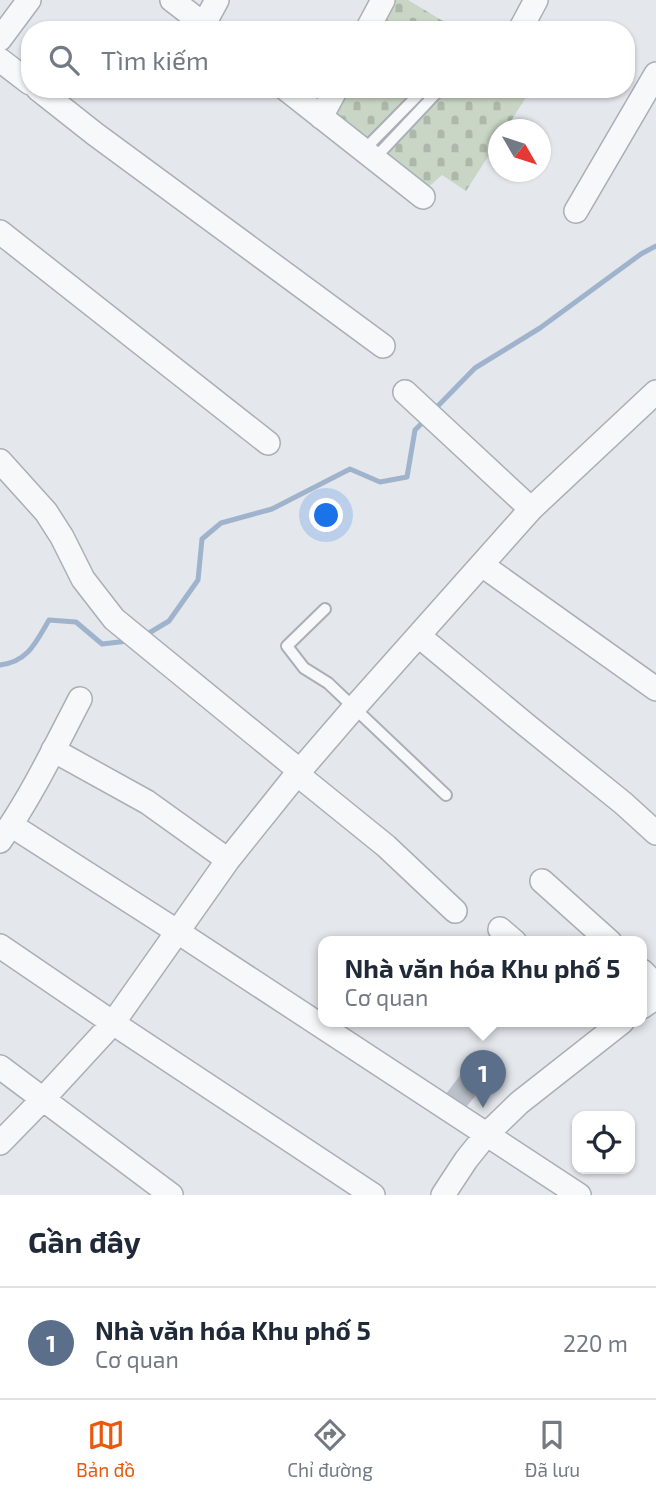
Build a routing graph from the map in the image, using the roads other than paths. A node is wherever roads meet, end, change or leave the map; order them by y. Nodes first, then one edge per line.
1 (29, 0) edge
2 (172, 0) edge
3 (217, 0) edge
4 (383, 0) edge
5 (536, 0) edge
6 (199, 21) edge
7 (209, 21) edge
8 (372, 21) edge
9 (525, 21) edge
10 (0, 38) edge
11 (0, 60) edge
12 (656, 74) edge
13 (21, 76) edge
14 (50, 98) edge
15 (297, 98) edge
16 (331, 98) edge
17 (420, 98) edge
18 (423, 98) edge
19 (399, 114) junction
20 (321, 117) junction
21 (408, 123) junction
22 (369, 155) junction
23 (423, 197) dead end
24 (576, 211) dead end
25 (0, 232) edge
26 (383, 346) dead end
27 (656, 392) edge
28 (413, 400) dead end
29 (268, 443) dead end
30 (0, 461) edge
31 (531, 509) junction
32 (482, 565) junction
33 (325, 609) dead end
34 (419, 636) junction
35 (656, 688) edge
36 (80, 699) dead end
37 (354, 709) junction
38 (53, 750) junction
39 (299, 772) junction
40 (446, 795) dead end
41 (6, 833) edge
42 (656, 833) edge
43 (228, 860) junction
44 (542, 881) dead end
45 (455, 911) dead end
46 (178, 932) junction
47 (603, 936) edge
48 (0, 946) edge
49 (113, 1023) junction
50 (318, 1024) edge
51 (322, 1027) edge
52 (609, 1027) edge
53 (0, 1067) edge
54 (43, 1099) junction
55 (486, 1135) junction
56 (0, 1143) edge
57 (171, 1195) edge
58 (373, 1195) edge
59 (443, 1195) edge
60 (579, 1195) edge

1 - 10 street
2 - 6 street
3 - 7 street
4 - 8 street
5 - 9 street
11 - 13 street
12 - 24 street
14 - 26 street
15 - 20 street
16 - 20 street
17 - 19 lane
18 - 21 lane
19 - 21 lane
19 - 22 lane
20 - 22 street
21 - 22 lane
22 - 23 street
25 - 29 street
27 - 31 street
28 - 31 street
30 - 39 street
31 - 32 street
32 - 34 street
32 - 35 street
33 - 37 lane
34 - 37 street
34 - 42 street
36 - 38 street
37 - 39 street
37 - 40 lane
38 - 41 street
38 - 43 street
39 - 43 street
39 - 45 street
41 - 46 street
43 - 46 street
44 - 47 street
46 - 49 street
46 - 50 street
48 - 49 street
49 - 54 street
49 - 58 street
51 - 55 street
52 - 55 street
53 - 54 street
54 - 56 street
54 - 57 street
55 - 59 street
55 - 60 street

